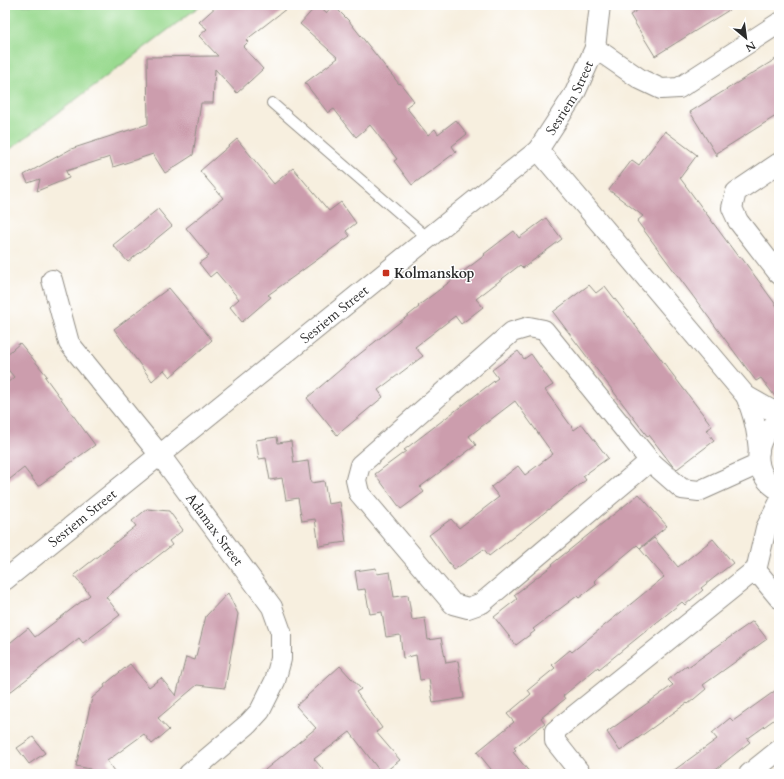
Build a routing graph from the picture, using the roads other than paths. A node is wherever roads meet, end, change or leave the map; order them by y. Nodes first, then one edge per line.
1 (600, 5) edge
2 (779, 23) edge
3 (595, 48) junction
4 (272, 103) dead end
5 (538, 150) junction
6 (779, 163) edge
7 (428, 238) junction
8 (779, 274) edge
9 (52, 280) dead end
10 (746, 396) junction
11 (779, 412) edge
12 (779, 421) edge
13 (160, 455) junction
14 (759, 458) junction
15 (650, 461) junction
16 (779, 490) edge
17 (779, 503) edge
18 (755, 575) junction
19 (5, 580) edge
20 (779, 598) edge
21 (779, 750) edge
22 (189, 774) edge
23 (582, 774) edge
24 (749, 774) edge

1 - 3 street, Sesriem Street
2 - 3 street
3 - 5 street, Sesriem Street
4 - 7 lane
5 - 7 street, Sesriem Street
5 - 10 street
6 - 8 street
7 - 13 street, Sesriem Street
9 - 13 street, Adamax Street
10 - 11 street
10 - 14 street
12 - 14 street
13 - 19 street, Sesriem Street
13 - 22 street, Adamax Street
14 - 15 street
14 - 16 street
15 - 15 street
17 - 18 street
18 - 20 street
18 - 23 street
21 - 24 street

